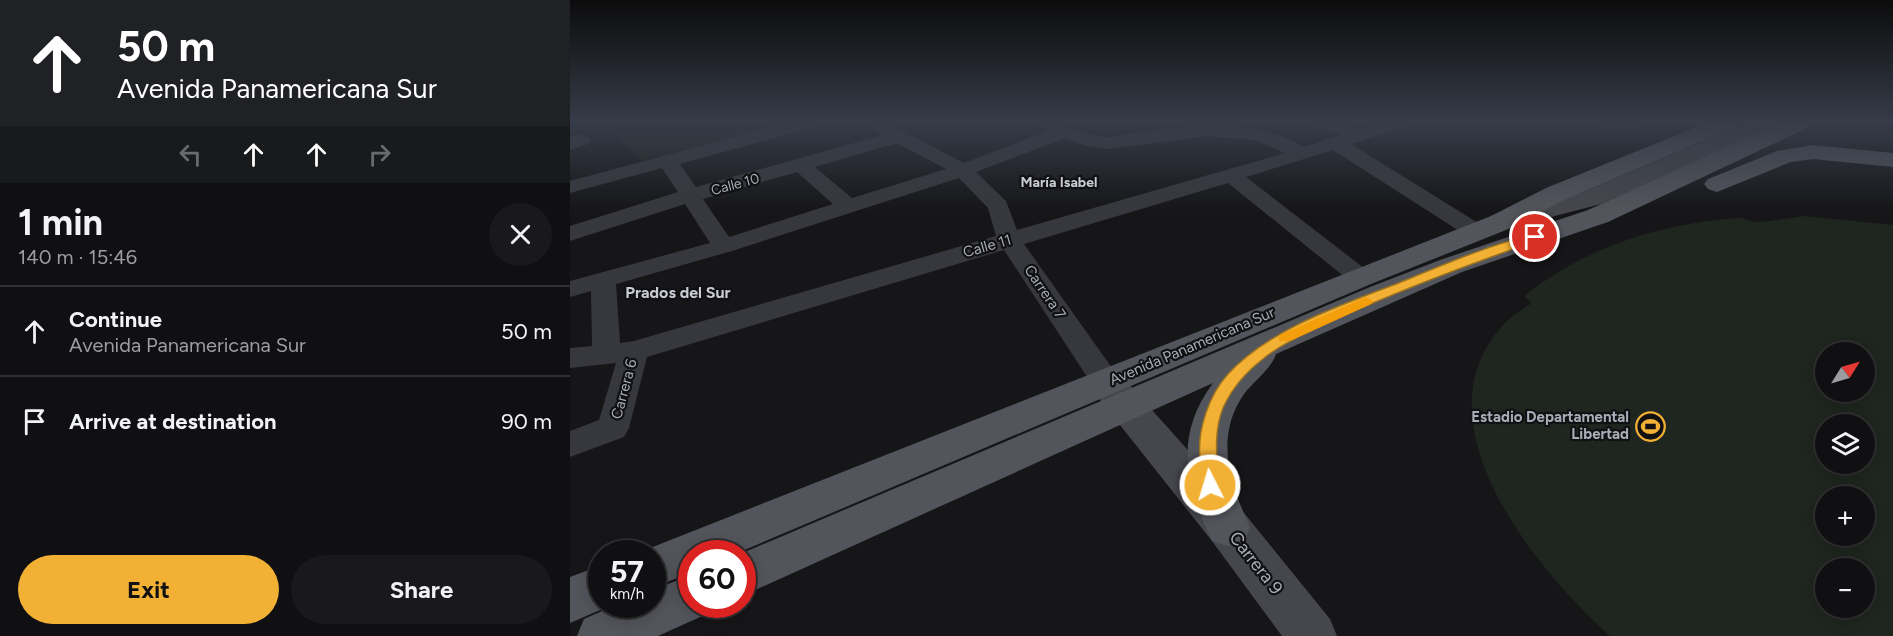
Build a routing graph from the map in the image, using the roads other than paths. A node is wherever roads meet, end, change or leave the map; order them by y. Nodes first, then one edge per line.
1 (699, 152) edge
2 (753, 152) edge
3 (850, 152) edge
4 (930, 152) edge
5 (1011, 152) edge
6 (1298, 152) edge
7 (1309, 152) edge
8 (1351, 152) edge
9 (1657, 152) edge
10 (1711, 152) edge
11 (1725, 152) edge
12 (1302, 154) junction
13 (667, 160) junction
14 (1893, 160) edge
15 (802, 166) junction
16 (963, 170) junction
17 (771, 174) junction
18 (1231, 175) junction
19 (570, 187) edge
20 (692, 195) junction
21 (848, 206) junction
22 (1598, 216) junction
23 (1488, 227) junction
24 (571, 232) edge
25 (1010, 240) junction
26 (724, 246) junction
27 (1359, 277) junction
28 (603, 281) junction
29 (570, 289) edge
30 (1289, 335) junction
31 (620, 352) junction
32 (570, 358) edge
33 (1116, 394) junction
34 (570, 444) edge
35 (1228, 527) junction
36 (666, 562) edge
37 (756, 568) edge
38 (570, 600) edge
39 (678, 601) edge
40 (607, 623) edge
41 (1312, 636) edge

1 - 13 street
2 - 17 street
3 - 15 street, Calle 10
4 - 16 street, Carrera 7
5 - 16 street
6 - 12 street
7 - 12 street, Calle 11
8 - 23 street
9 - 23 main road, Avenida Panamericana Sur
10 - 23 main road
11 - 22 main road
12 - 18 street, Calle 11
13 - 19 street
13 - 20 street
14 - 22 main road
15 - 17 street, Calle 10
15 - 21 street
16 - 21 street
16 - 25 street, Carrera 7
17 - 20 street, Calle 10
18 - 25 street, Calle 11
18 - 27 street
20 - 24 street, Calle 10
20 - 26 street
21 - 26 street
22 - 30 main road, Avenida Panamericana Sur
23 - 27 main road, Avenida Panamericana Sur
25 - 31 street, Calle 11
25 - 33 street, Carrera 7
26 - 28 street
27 - 33 main road, Avenida Panamericana Sur
28 - 29 street
28 - 31 street, Carrera 6
30 - 33 main road, Avenida Panamericana Sur
30 - 35 main road
31 - 32 street, Calle 11
31 - 34 street, Carrera 6
33 - 35 main road, Carrera 9
33 - 36 main road, Avenida Panamericana Sur
33 - 37 main road, Avenida Panamericana Sur
35 - 41 main road, Carrera 9
38 - 40 main road
39 - 40 main road

